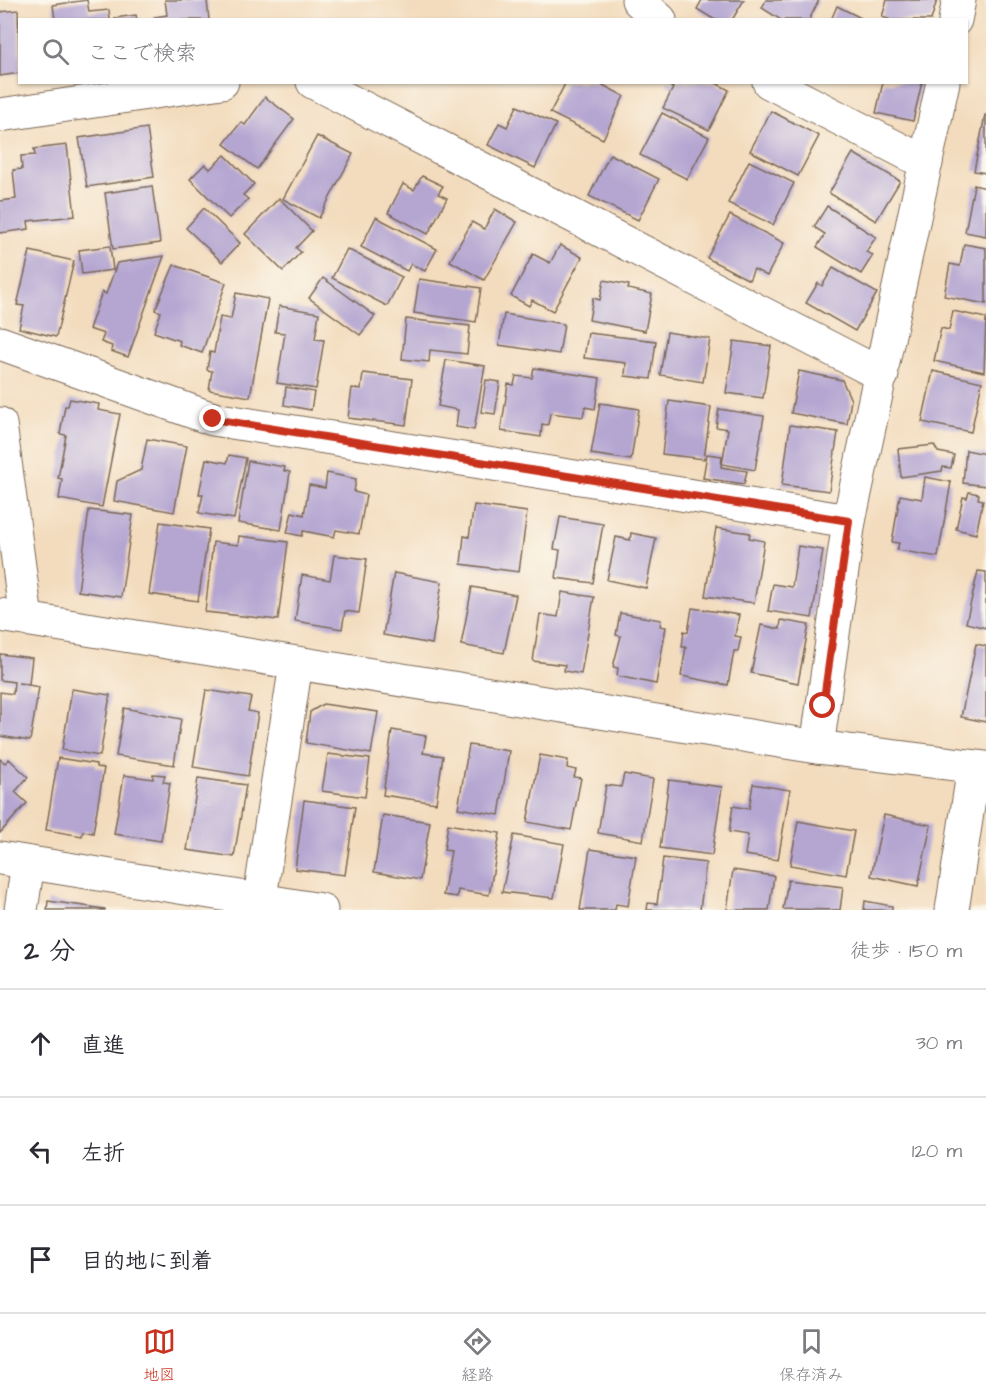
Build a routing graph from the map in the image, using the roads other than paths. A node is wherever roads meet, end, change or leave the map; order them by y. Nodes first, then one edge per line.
1 (638, 0) edge
2 (959, 0) edge
3 (658, 18) edge
4 (955, 18) edge
5 (209, 84) edge
6 (317, 84) edge
7 (774, 84) edge
8 (943, 84) edge
9 (0, 115) edge
10 (926, 162) junction
11 (0, 343) edge
12 (882, 375) junction
13 (0, 424) edge
14 (849, 521) junction
15 (13, 617) edge
16 (296, 664) junction
17 (817, 747) junction
18 (980, 768) edge
19 (14, 861) edge
20 (259, 905) edge
21 (21, 910) edge
22 (321, 910) edge
23 (952, 910) edge

1 - 3 street
2 - 4 street
5 - 9 street
6 - 12 street
7 - 10 street
8 - 10 street
10 - 12 street
11 - 14 street
12 - 14 street
13 - 15 street
14 - 17 street
15 - 16 street
16 - 17 street
16 - 20 street
17 - 18 street
18 - 23 street
19 - 20 street
19 - 21 street
20 - 22 street

